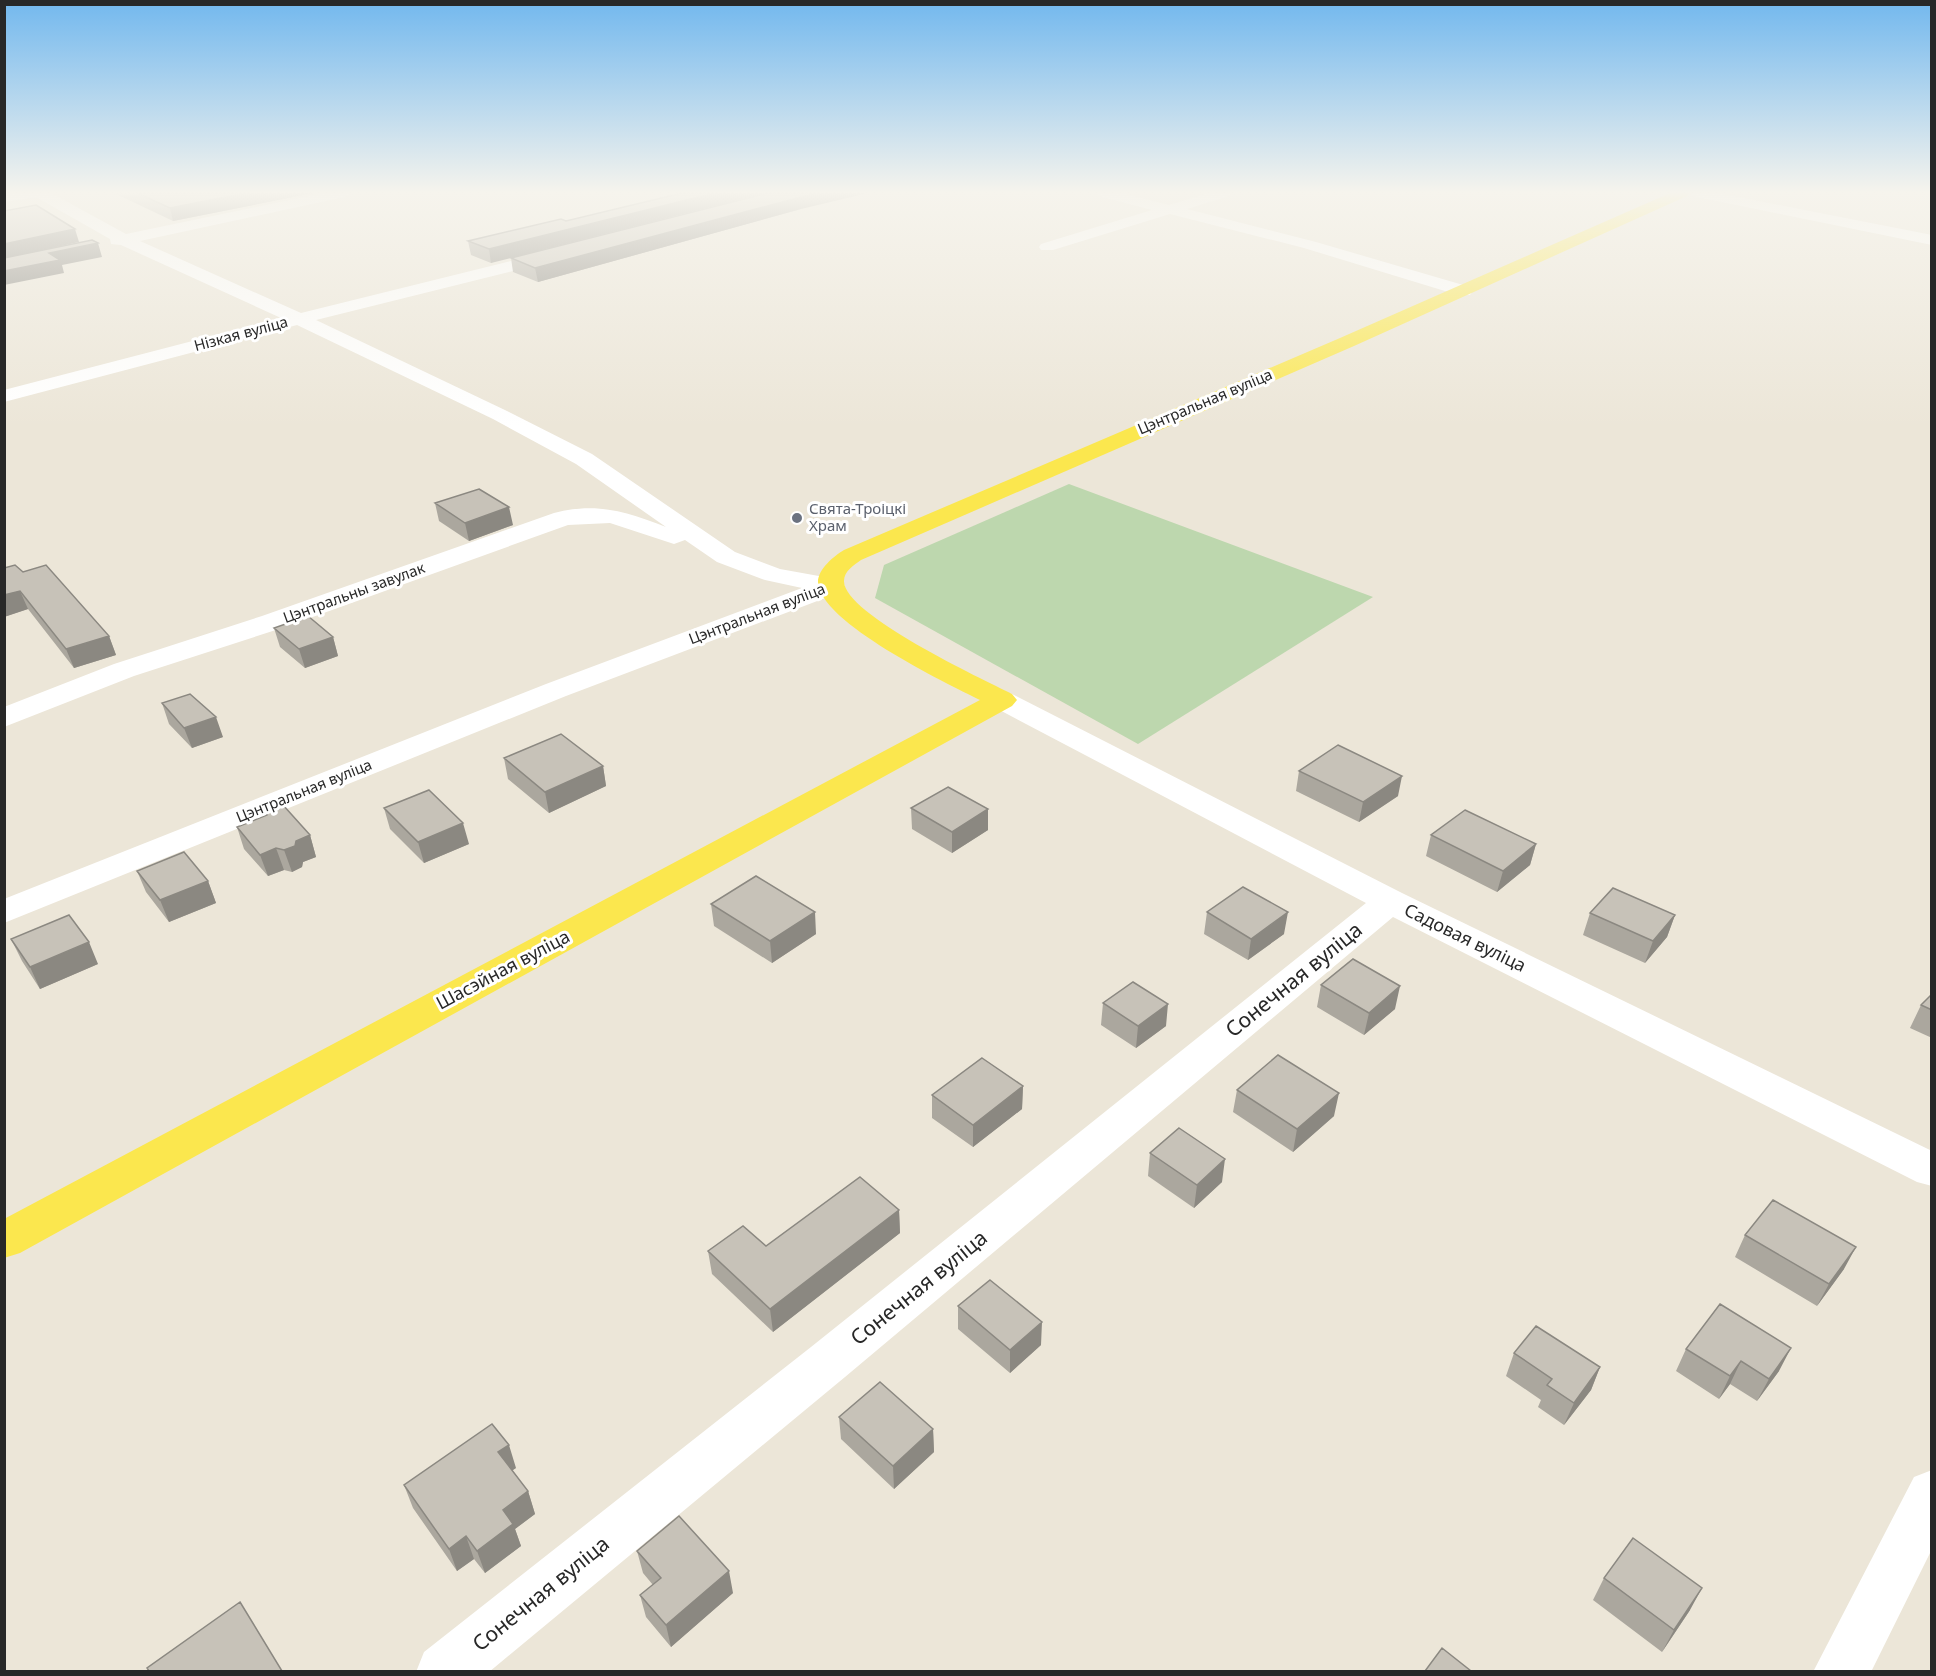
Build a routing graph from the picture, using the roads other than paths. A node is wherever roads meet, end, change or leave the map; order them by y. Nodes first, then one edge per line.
1 (193, 271) edge
2 (489, 271) edge
3 (1398, 271) edge
4 (1508, 271) edge
5 (1464, 291) junction
6 (299, 319) junction
7 (4, 396) edge
8 (706, 546) junction
9 (832, 586) junction
10 (1002, 700) junction
11 (4, 718) edge
12 (1390, 901) junction
13 (4, 912) edge
14 (1932, 1170) edge
15 (4, 1240) edge
16 (1932, 1494) edge
17 (444, 1671) edge
18 (1841, 1671) edge

1 - 6 street
2 - 6 street, Нізкая вуліца
3 - 5 street
4 - 5 main road, Цэнтральная вуліца
5 - 9 main road, Цэнтральная вуліца
6 - 7 street, Нізкая вуліца
6 - 8 street
8 - 9 street
8 - 11 street, Цэнтральны завулак
9 - 10 main road
9 - 13 street, Цэнтральная вуліца
10 - 12 street, Садовая вуліца
10 - 15 main road, Шасэйная вуліца
12 - 14 street, Садовая вуліца
12 - 17 street, Сонечная вуліца
16 - 18 street

